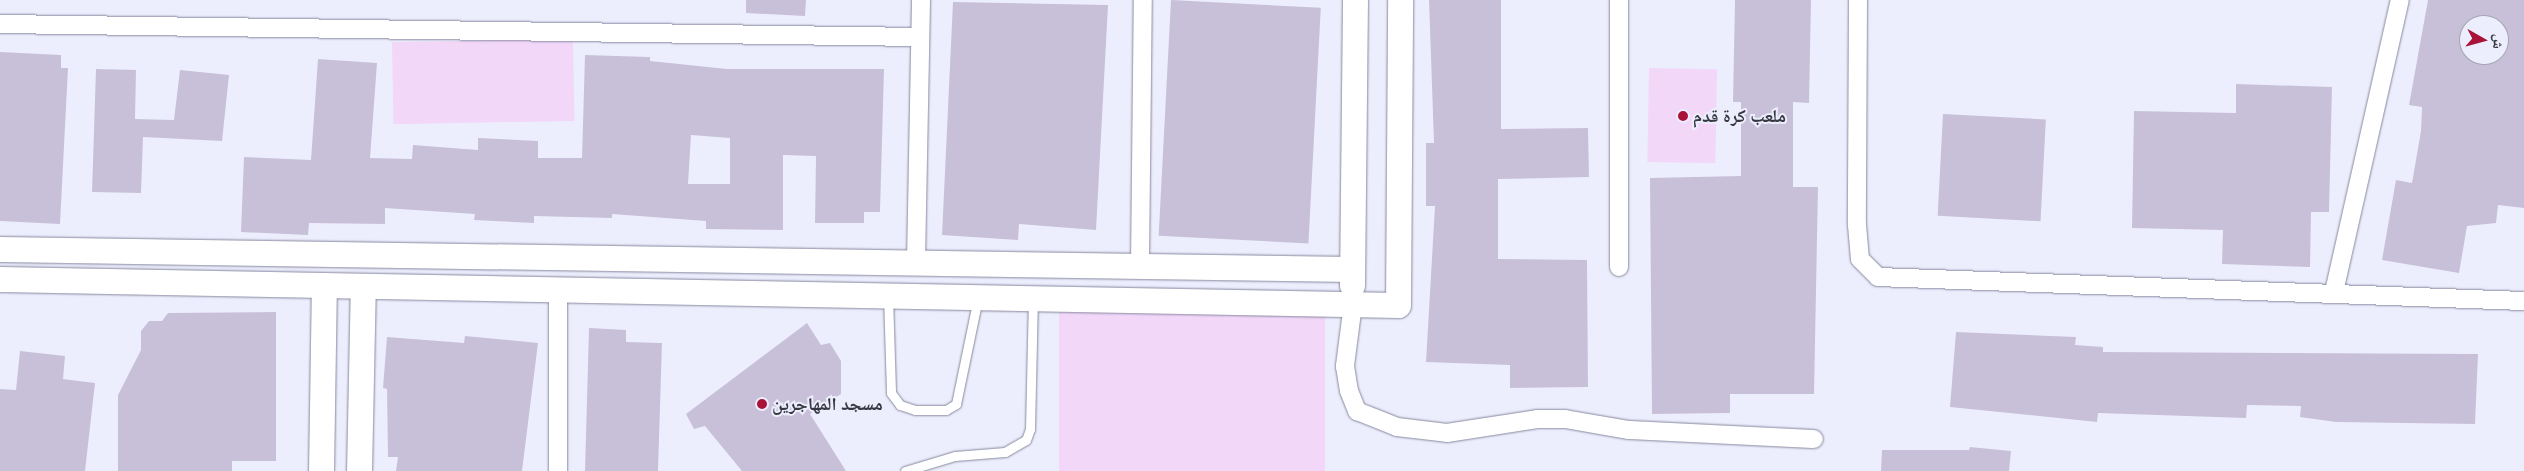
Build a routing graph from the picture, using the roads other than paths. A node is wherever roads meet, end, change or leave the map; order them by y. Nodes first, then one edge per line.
1 (921, 0) edge
2 (1143, 0) edge
3 (1356, 0) edge
4 (1400, 0) edge
5 (1619, 0) edge
6 (1858, 0) edge
7 (2400, 0) edge
8 (0, 24) edge
9 (920, 37) junction
10 (0, 249) edge
11 (916, 262) junction
12 (1140, 265) junction
13 (1619, 267) dead end
14 (1352, 268) junction
15 (0, 279) edge
16 (324, 285) junction
17 (362, 286) junction
18 (558, 290) junction
19 (2334, 292) junction
20 (888, 296) junction
21 (978, 297) junction
22 (1033, 298) junction
23 (2524, 301) edge
24 (1353, 304) junction
25 (1814, 439) dead end
26 (321, 471) edge
27 (359, 471) edge
28 (558, 471) edge
29 (905, 471) edge

1 - 9 street
2 - 12 street
3 - 14 street
4 - 24 street
5 - 13 street
6 - 19 street
7 - 19 street
8 - 9 street
9 - 11 street
10 - 11 street
11 - 12 street
12 - 14 street
14 - 24 street
15 - 16 street
16 - 17 street
16 - 26 street
17 - 18 street
17 - 27 street
18 - 20 street
18 - 28 street
19 - 23 street
20 - 21 street
20 - 21 lane
21 - 22 street
22 - 24 street
22 - 29 lane
24 - 25 street

